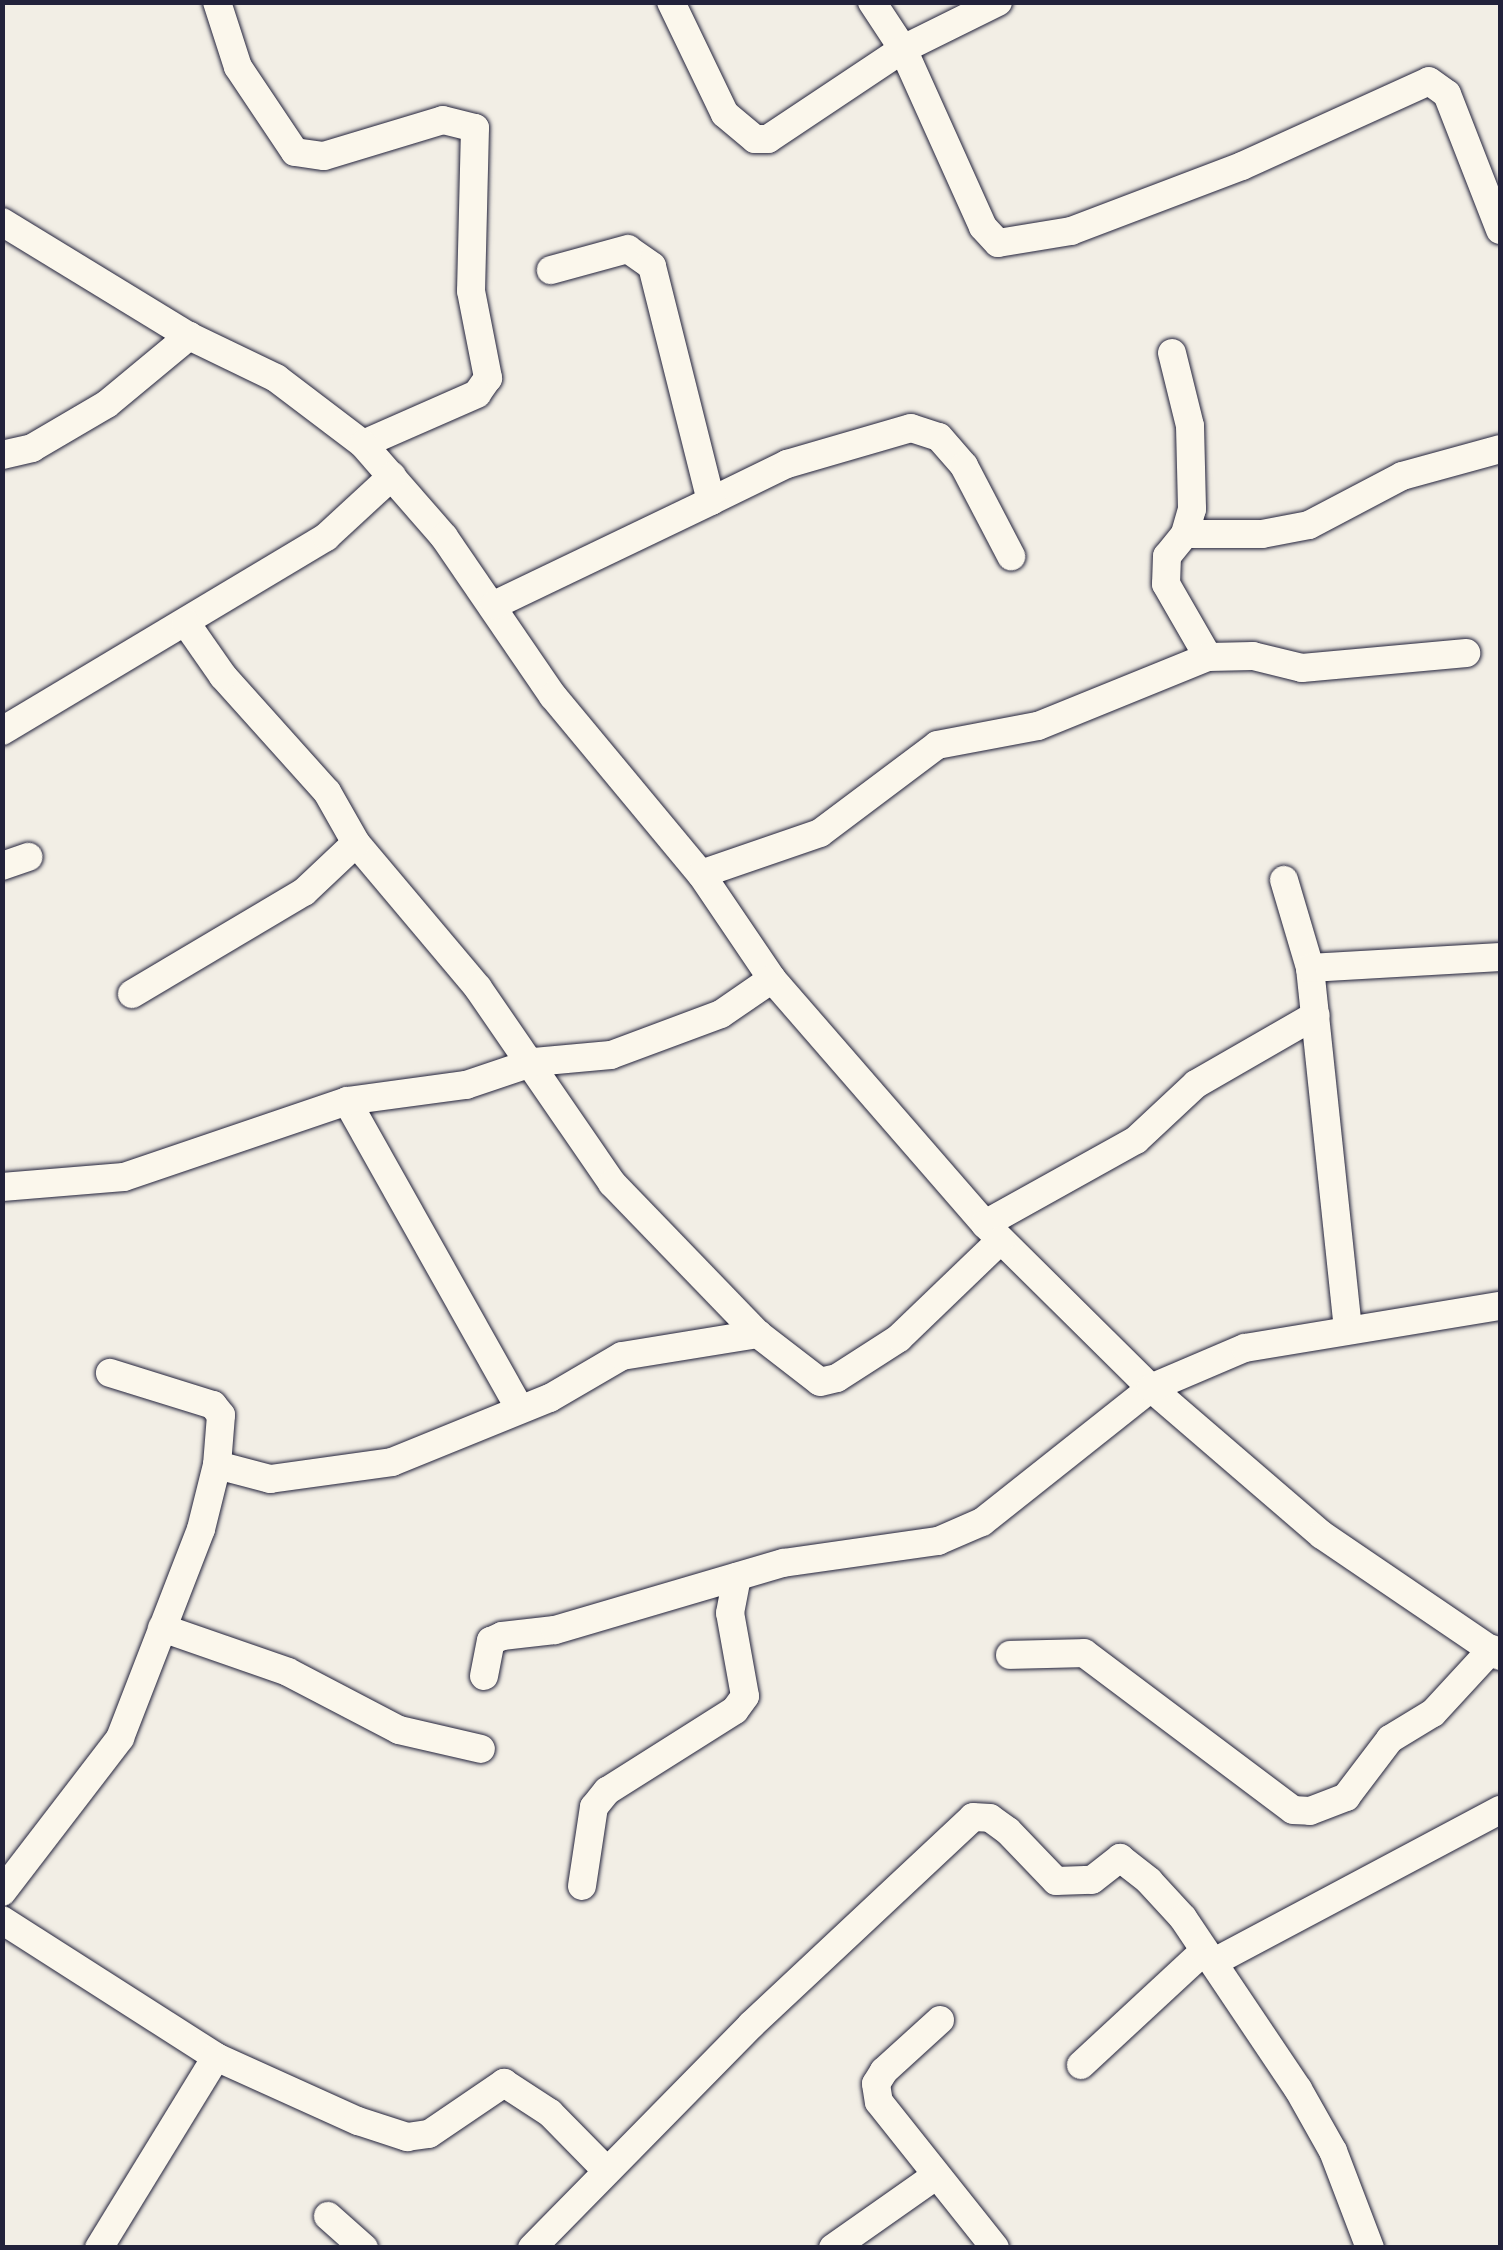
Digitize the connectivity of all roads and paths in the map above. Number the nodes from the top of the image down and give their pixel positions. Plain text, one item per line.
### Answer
1 (216, 2) edge
2 (671, 2) edge
3 (872, 2) edge
4 (998, 2) edge
5 (902, 49) junction
6 (2, 222) edge
7 (1500, 230) edge
8 (552, 270) dead end
9 (190, 336) junction
10 (1172, 354) dead end
11 (363, 444) junction
12 (1500, 449) edge
13 (2, 455) edge
14 (392, 476) junction
15 (712, 501) junction
16 (1185, 534) junction
17 (1011, 556) dead end
18 (494, 604) junction
19 (186, 623) junction
20 (1466, 653) dead end
21 (1208, 657) junction
22 (2, 732) edge
23 (356, 843) junction
24 (700, 874) junction
25 (1284, 880) dead end
26 (1500, 957) edge
27 (1310, 968) junction
28 (772, 979) junction
29 (132, 994) dead end
30 (1316, 1015) junction
31 (534, 1062) junction
32 (347, 1101) junction
33 (2, 1187) edge
34 (993, 1232) junction
35 (1500, 1306) edge
36 (1348, 1328) junction
37 (758, 1334) junction
38 (110, 1373) dead end
39 (1150, 1388) junction
40 (518, 1406) junction
41 (217, 1465) junction
42 (737, 1577) junction
43 (162, 1628) junction
44 (1496, 1652) edge
45 (1010, 1655) dead end
46 (484, 1676) dead end
47 (481, 1749) dead end
48 (1500, 1810) edge
49 (582, 1886) dead end
50 (2, 1892) edge
51 (2, 1920) edge
52 (1209, 1956) junction
53 (940, 2020) dead end
54 (216, 2057) junction
55 (1081, 2065) dead end
56 (604, 2169) junction
57 (934, 2177) junction
58 (328, 2216) dead end
59 (1369, 2247) edge
60 (100, 2248) edge
61 (364, 2248) edge
62 (532, 2248) edge
63 (833, 2248) edge
64 (995, 2248) edge

1 - 11 street
2 - 5 street
3 - 5 street
4 - 5 street
5 - 7 street
6 - 9 street
8 - 15 street
9 - 11 street
9 - 13 street
10 - 16 street
11 - 14 street
12 - 16 street
14 - 18 street
14 - 19 street
15 - 17 street
15 - 18 street
16 - 21 street
18 - 24 street
19 - 22 street
19 - 23 street
20 - 21 street
21 - 24 street
23 - 29 street
23 - 31 street
24 - 28 street
25 - 27 street
26 - 27 street
27 - 30 street
28 - 31 street
28 - 34 street
30 - 34 street
30 - 36 street
31 - 32 street
31 - 37 street
32 - 33 street
32 - 40 street
34 - 37 street
34 - 39 street
35 - 36 street
36 - 39 street
37 - 40 street
38 - 41 street
39 - 42 street
39 - 44 street
40 - 41 street
41 - 43 street
42 - 46 street
42 - 49 street
43 - 47 street
43 - 50 street
44 - 45 street
48 - 52 street
51 - 54 street
52 - 55 street
52 - 56 street
52 - 59 street
53 - 57 street
54 - 56 street
54 - 60 street
56 - 62 street
57 - 63 street
57 - 64 street
58 - 61 street

